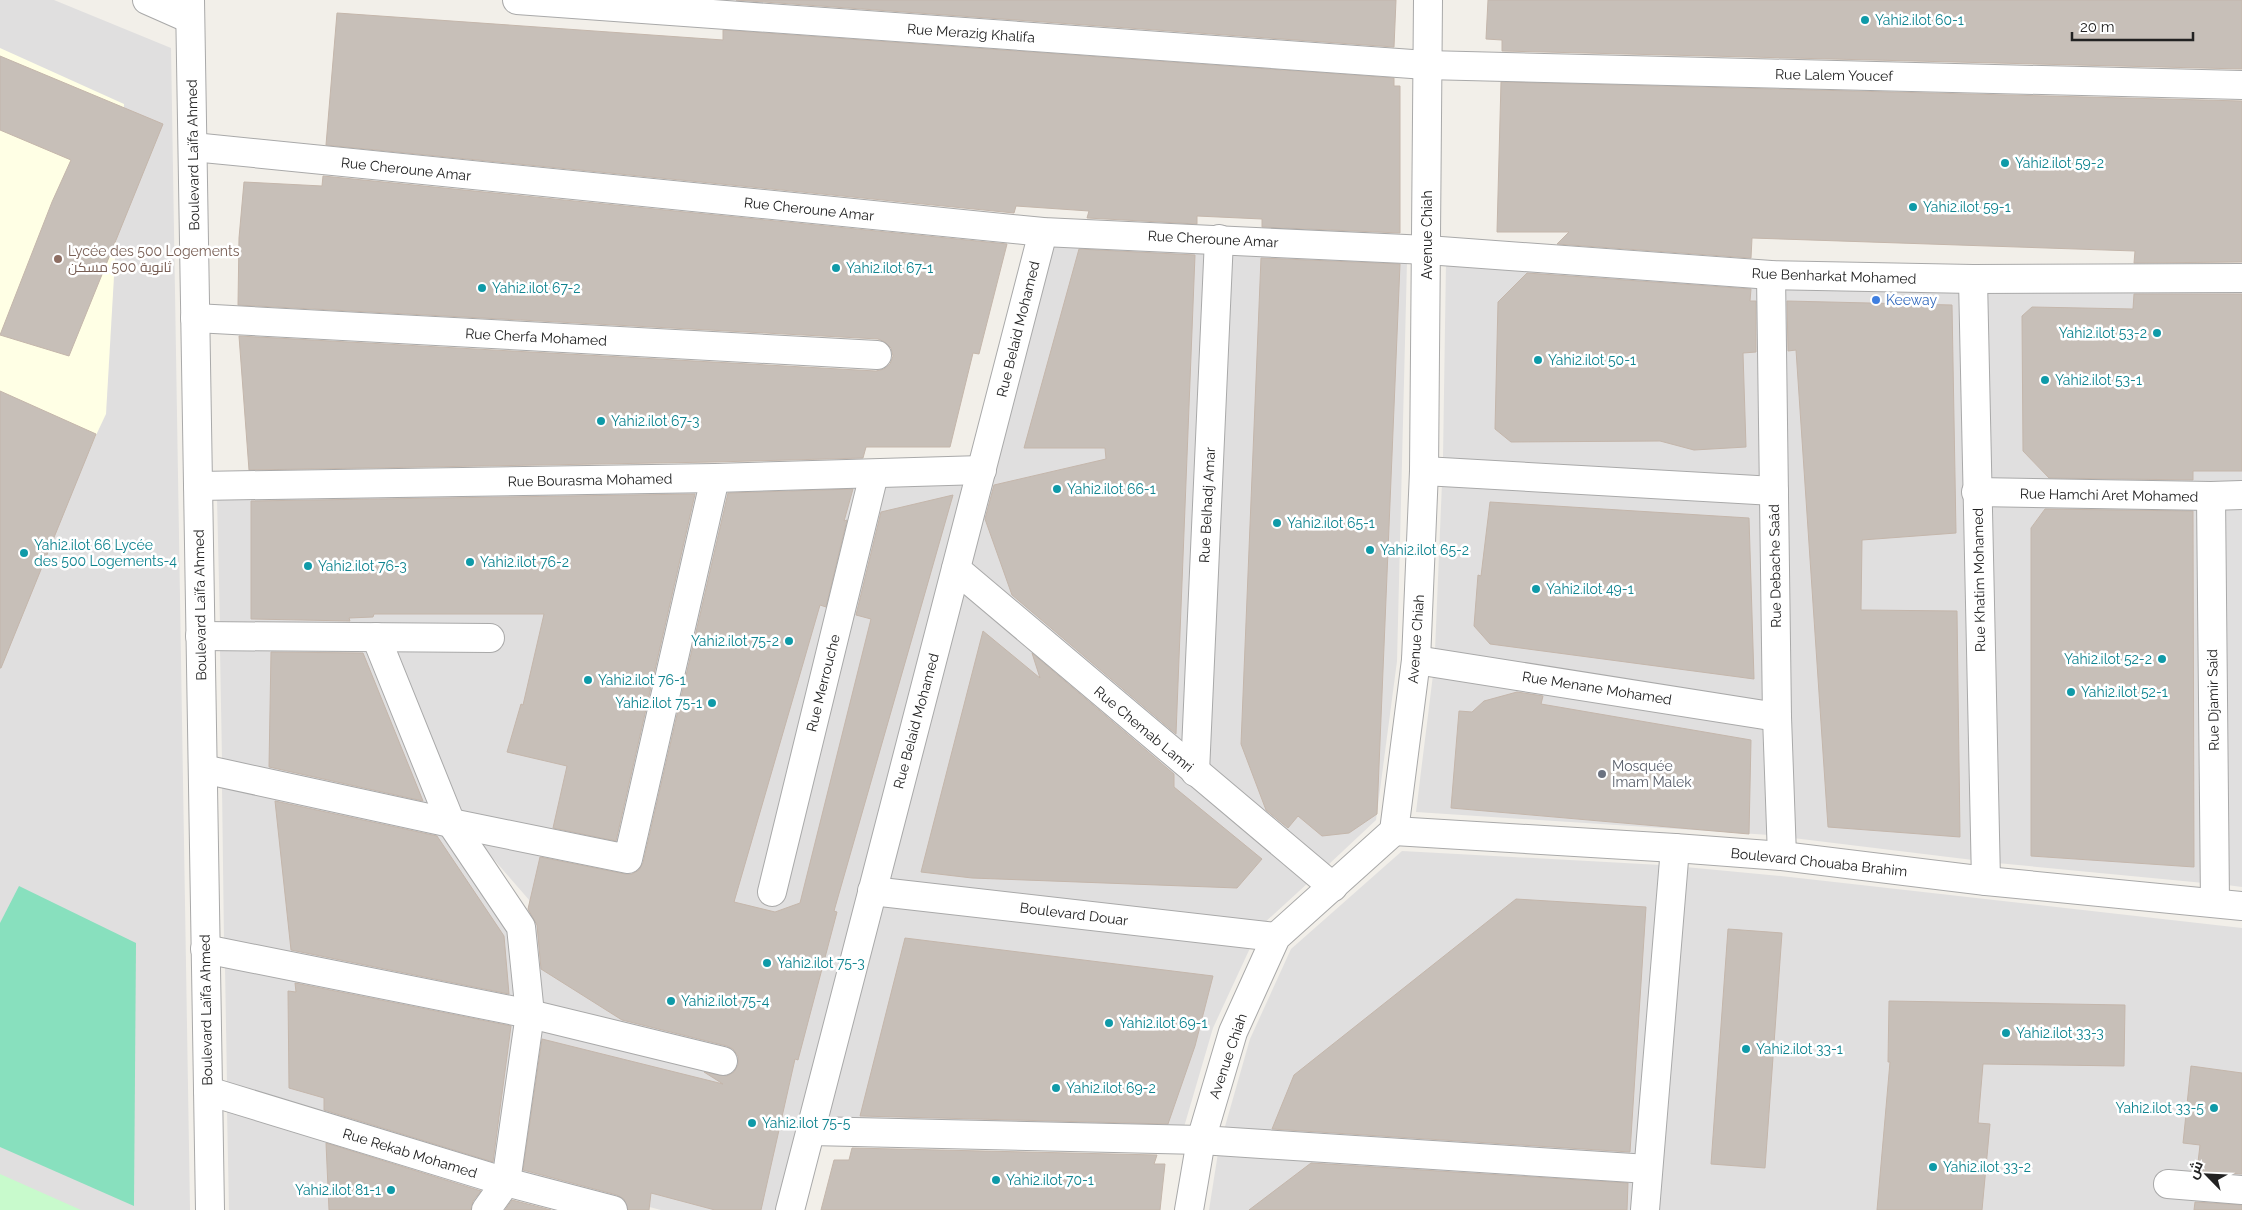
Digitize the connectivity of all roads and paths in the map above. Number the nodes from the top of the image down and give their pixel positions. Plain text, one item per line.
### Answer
1 (147, 0) edge
2 (517, 0) edge
3 (1428, 0) edge
4 (190, 10) edge
5 (1426, 65) junction
6 (2242, 84) edge
7 (193, 147) junction
8 (1043, 232) junction
9 (1219, 239) junction
10 (1427, 250) junction
11 (1771, 275) junction
12 (2242, 278) edge
13 (1973, 279) junction
14 (196, 318) junction
15 (877, 355) dead end
16 (982, 470) junction
17 (1424, 471) junction
18 (874, 474) junction
19 (716, 478) junction
20 (198, 486) junction
21 (1774, 492) junction
22 (1976, 492) junction
23 (2242, 495) edge
24 (2211, 496) junction
25 (956, 569) junction
26 (200, 636) junction
27 (376, 638) junction
28 (490, 638) dead end
29 (1416, 660) junction
30 (1777, 716) junction
31 (203, 769) junction
32 (1195, 772) junction
33 (452, 823) junction
34 (1394, 831) junction
35 (1675, 848) junction
36 (1782, 856) junction
37 (1986, 881) junction
38 (1333, 886) junction
39 (872, 891) junction
40 (772, 892) dead end
41 (2215, 903) junction
42 (2242, 906) edge
43 (1276, 938) junction
44 (205, 950) junction
45 (530, 1014) junction
46 (723, 1061) dead end
47 (208, 1091) junction
48 (811, 1131) junction
49 (1201, 1140) junction
50 (1648, 1169) junction
51 (506, 1182) junction
52 (2168, 1184) dead end
53 (2242, 1190) edge
54 (210, 1210) edge
55 (486, 1210) edge
56 (613, 1210) edge
57 (790, 1210) edge
58 (1189, 1210) edge
59 (1645, 1210) edge

1 - 4 street
2 - 5 street, Rue Merazig Khalifa
3 - 5 street, Avenue Chiah
4 - 7 street, Boulevard Laïfa Ahmed
5 - 6 street, Rue Lalem Youcef
5 - 10 street, Avenue Chiah
7 - 8 street, Rue Cheroune Amar
7 - 14 street, Boulevard Laïfa Ahmed
8 - 9 street, Rue Cheroune Amar
8 - 16 street, Rue Belaid Mohamed
9 - 10 street, Rue Cheroune Amar
9 - 32 street, Rue Belhadj Amar
10 - 11 street, Rue Benharkat Mohamed
10 - 17 street, Avenue Chiah
11 - 13 street, Rue Benharkat Mohamed
11 - 21 street, Rue Debache Saâd
12 - 13 street, Rue Benharkat Mohamed
13 - 22 street, Rue Khatim Mohamed
14 - 15 street, Rue Cherfa Mohamed
14 - 20 street, Boulevard Laïfa Ahmed
16 - 18 street, Rue Bourasma Mohamed
16 - 25 street, Rue Belaid Mohamed
17 - 21 street
17 - 29 street, Avenue Chiah
18 - 19 street, Rue Bourasma Mohamed
18 - 40 street, Rue Merrouche
19 - 20 street, Rue Bourasma Mohamed
19 - 33 street
20 - 26 street, Boulevard Laïfa Ahmed
21 - 30 street, Rue Debache Saâd
22 - 24 street, Rue Hamchi Aret Mohamed
22 - 37 street, Rue Khatim Mohamed
23 - 24 street, Rue Hamchi Aret Mohamed
24 - 41 street, Rue Djamir Said
25 - 32 street, Rue Chemab Lamri
25 - 39 street, Rue Belaid Mohamed
26 - 27 street
26 - 31 street, Boulevard Laïfa Ahmed
27 - 28 street
27 - 33 street
29 - 30 street, Rue Menane Mohamed
29 - 34 street, Avenue Chiah
30 - 36 street, Rue Debache Saâd
31 - 33 street
31 - 44 street, Boulevard Laïfa Ahmed
32 - 38 street, Rue Chemab Lamri
33 - 45 street
34 - 35 street, Boulevard Chouaba Brahim
34 - 38 street, Avenue Chiah
35 - 36 street, Boulevard Chouaba Brahim
35 - 50 street
36 - 37 street, Boulevard Chouaba Brahim
37 - 41 street, Boulevard Chouaba Brahim
38 - 43 street, Avenue Chiah
39 - 43 street, Boulevard Douar
39 - 48 street, Rue Belaid Mohamed
41 - 42 street, Boulevard Chouaba Brahim
43 - 49 street, Avenue Chiah
44 - 45 street
44 - 47 street, Boulevard Laïfa Ahmed
45 - 46 street
45 - 51 street
47 - 51 street, Rue Rekab Mohamed
47 - 54 street, Boulevard Laïfa Ahmed
48 - 49 street
48 - 57 street, Rue Belaid Mohamed
49 - 50 street
49 - 58 street, Avenue Chiah
50 - 59 street
51 - 55 street
51 - 56 street, Rue Rekab Mohamed
52 - 53 street

